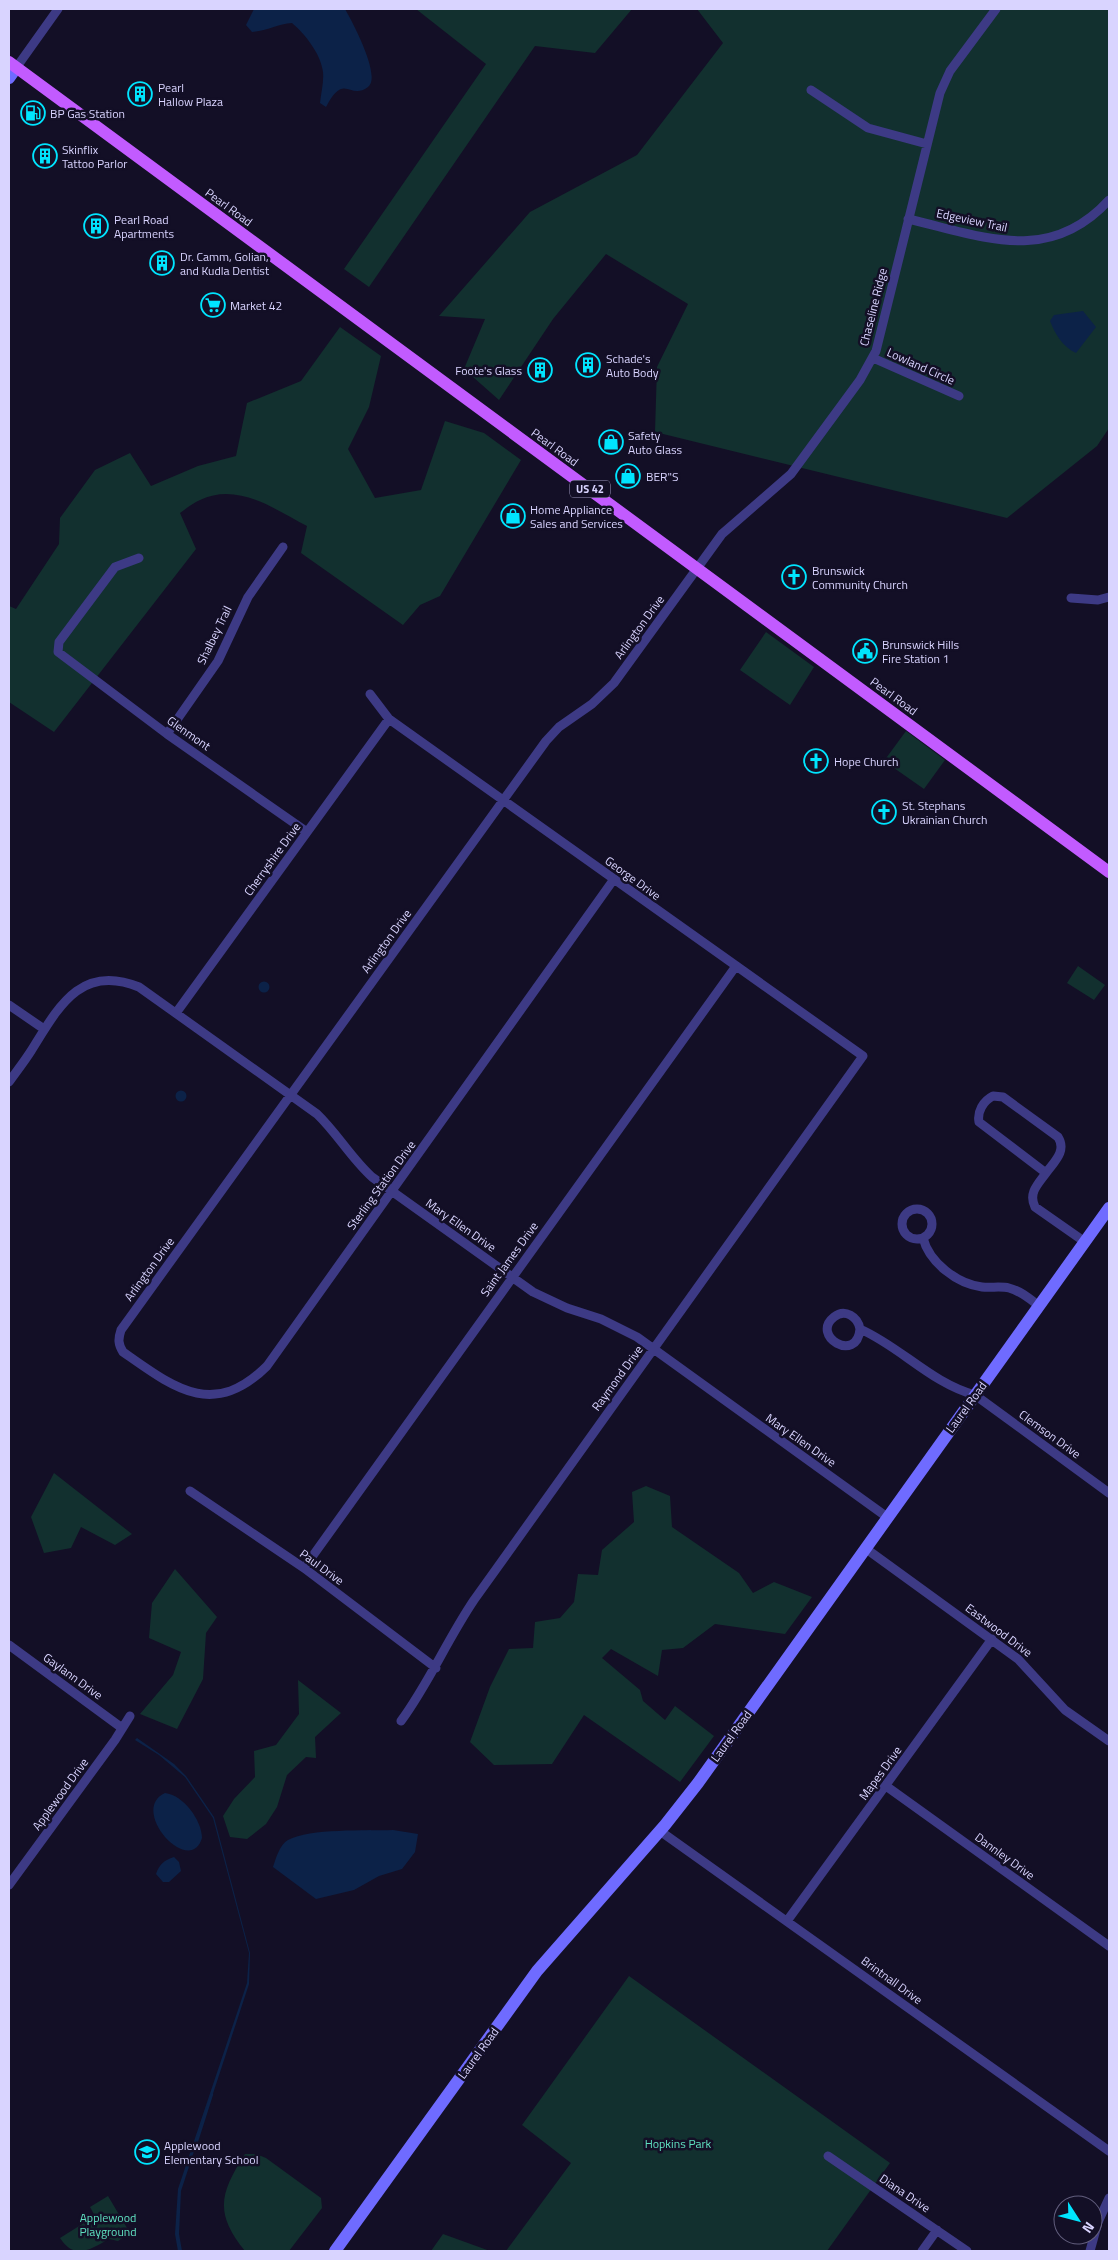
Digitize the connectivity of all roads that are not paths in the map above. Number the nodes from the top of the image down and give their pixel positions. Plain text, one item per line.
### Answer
1 (58, 9) edge
2 (996, 9) edge
3 (11, 69) edge
4 (810, 90) dead end
5 (927, 144) junction
6 (1109, 200) edge
7 (908, 219) junction
8 (873, 358) junction
9 (959, 396) dead end
10 (283, 546) dead end
11 (139, 558) dead end
12 (697, 568) junction
13 (1109, 597) edge
14 (1071, 598) dead end
15 (370, 694) dead end
16 (389, 719) junction
17 (167, 734) junction
18 (503, 800) junction
19 (307, 832) junction
20 (1109, 872) edge
21 (614, 879) junction
22 (736, 966) junction
23 (9, 1005) edge
24 (176, 1013) junction
25 (44, 1029) junction
26 (863, 1056) joint
27 (11, 1080) edge
28 (291, 1095) junction
29 (1046, 1173) junction
30 (392, 1191) junction
31 (1109, 1208) edge
32 (924, 1238) dead end
33 (1084, 1242) junction
34 (512, 1276) junction
35 (1039, 1306) junction
36 (860, 1329) dead end
37 (119, 1345) joint
38 (653, 1350) junction
39 (975, 1395) junction
40 (190, 1491) dead end
41 (1109, 1493) edge
42 (888, 1517) junction
43 (865, 1548) junction
44 (304, 1568) junction
45 (992, 1639) junction
46 (9, 1645) edge
47 (436, 1668) junction
48 (130, 1716) dead end
49 (401, 1722) dead end
50 (122, 1728) junction
51 (1109, 1742) edge
52 (886, 1786) junction
53 (660, 1830) junction
54 (9, 1885) edge
55 (787, 1921) junction
56 (1109, 1946) edge
57 (1109, 2151) edge
58 (828, 2156) dead end
59 (1109, 2198) edge
60 (937, 2230) junction
61 (335, 2251) edge
62 (922, 2251) edge
63 (967, 2251) edge
64 (1090, 2251) edge

1 - 3 street
2 - 5 street, Chaseline Ridge
3 - 12 main road, Pearl Road / US 42
4 - 5 street
5 - 7 street, Chaseline Ridge
6 - 7 street, Edgeview Trail
7 - 8 street, Chaseline Ridge
8 - 9 street, Lowland Circle
8 - 12 street, Chaseline Ridge
10 - 17 street, Shalbey Trail
11 - 17 street, Glenmont
12 - 18 street, Arlington Drive
12 - 20 main road, Pearl Road / US 42
13 - 14 street
15 - 16 street, George Drive
16 - 18 street, George Drive
16 - 19 street, Cherryshire Drive
17 - 19 street, Glenmont
18 - 21 street, George Drive
18 - 28 street, Arlington Drive
19 - 24 street, Cherryshire Drive
21 - 22 street, George Drive
21 - 30 street, Sterling Station Drive
22 - 26 street, George Drive
22 - 34 street, Saint James Drive
23 - 25 street
24 - 25 street, Mary Ellen Drive
24 - 28 street, Mary Ellen Drive
25 - 27 street, Mary Ellen Drive
26 - 38 street, Raymond Drive
28 - 30 street, Mary Ellen Drive
28 - 37 street, Arlington Drive
29 - 29 street
29 - 33 street
30 - 34 street, Mary Ellen Drive
30 - 37 street, Sterling Station Drive
31 - 33 street, Laurel Road
32 - 35 street
33 - 35 street, Laurel Road
34 - 38 street, Mary Ellen Drive
34 - 44 street, Saint James Drive
35 - 39 street, Laurel Road
36 - 39 street, Clemson Drive
38 - 42 street, Mary Ellen Drive
38 - 47 street, Raymond Drive
39 - 41 street, Clemson Drive
39 - 42 street, Laurel Road
40 - 44 street, Paul Drive
42 - 43 street, Laurel Road
43 - 45 street, Eastwood Drive
43 - 53 street, Laurel Road
44 - 47 street, Paul Drive
45 - 51 street, Eastwood Drive
45 - 52 street, Mapes Drive
46 - 50 street, Gaylann Drive
47 - 49 street, Raymond Drive
48 - 50 street, Applewood Drive
50 - 54 street, Applewood Drive
52 - 55 street, Mapes Drive
52 - 56 street, Dannley Drive
53 - 55 street, Brintnall Drive
53 - 61 street, Laurel Road
55 - 57 street, Brintnall Drive
58 - 60 street, Diana Drive
59 - 64 street
60 - 62 street
60 - 63 street, Diana Drive

